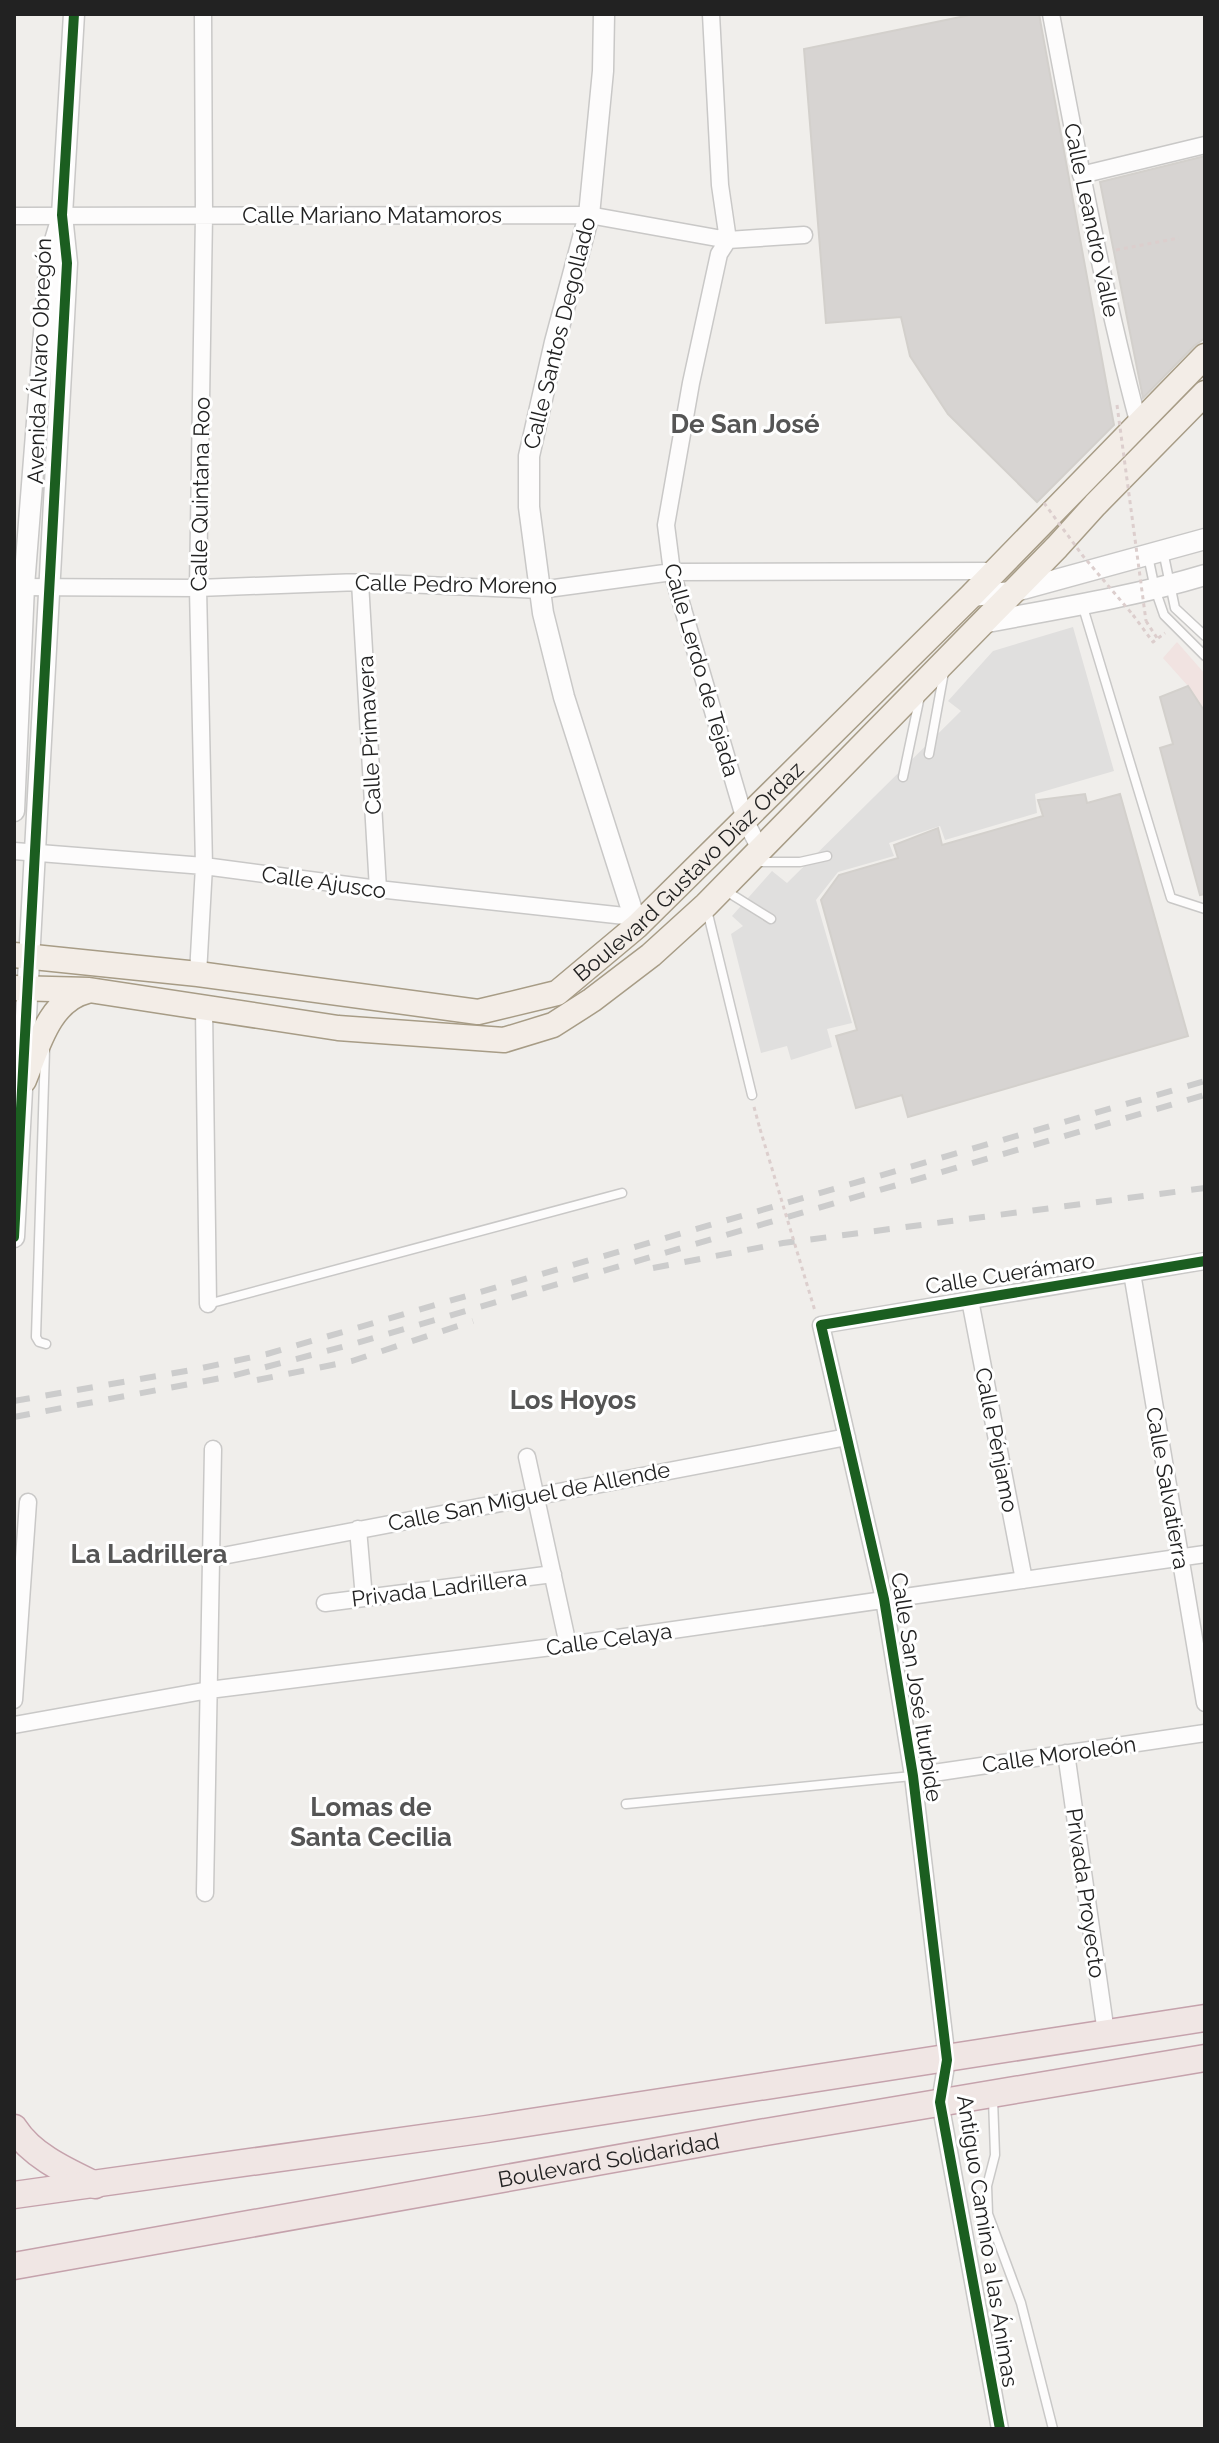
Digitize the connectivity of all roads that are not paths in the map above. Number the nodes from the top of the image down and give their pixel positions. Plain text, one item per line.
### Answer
1 (74, 14) edge
2 (203, 14) edge
3 (604, 14) edge
4 (711, 14) edge
5 (1051, 14) edge
6 (1205, 145) edge
7 (1081, 175) junction
8 (62, 215) junction
9 (204, 215) junction
10 (589, 215) junction
11 (14, 216) edge
12 (804, 235) dead end
13 (728, 240) junction
14 (1205, 356) edge
15 (1205, 393) edge
16 (1139, 425) junction
17 (28, 538) junction
18 (1205, 539) edge
19 (1155, 553) junction
20 (14, 564) edge
21 (993, 571) junction
22 (672, 572) junction
23 (1202, 580) edge
24 (360, 582) junction
25 (19, 586) edge
26 (50, 586) junction
27 (1163, 587) junction
28 (198, 588) junction
29 (540, 590) junction
30 (1012, 592) junction
31 (971, 596) junction
32 (1082, 604) junction
33 (981, 623) junction
34 (1205, 636) edge
35 (1205, 656) edge
36 (947, 658) junction
37 (923, 682) junction
38 (929, 754) dead end
39 (903, 777) dead end
40 (14, 811) edge
41 (745, 820) junction
42 (24, 852) edge
43 (754, 855) junction
44 (827, 856) dead end
45 (204, 866) junction
46 (378, 889) junction
47 (714, 896) junction
48 (1205, 909) edge
49 (771, 919) dead end
50 (636, 922) junction
51 (22, 956) edge
52 (198, 974) junction
53 (20, 988) edge
54 (89, 990) junction
55 (204, 1009) junction
56 (46, 1029) junction
57 (24, 1080) junction
58 (752, 1095) road end
59 (622, 1193) dead end
60 (14, 1237) edge
61 (1205, 1261) edge
62 (1132, 1273) junction
63 (970, 1300) junction
64 (208, 1304) joint
65 (818, 1318) joint
66 (46, 1344) dead end
67 (847, 1437) junction
68 (213, 1449) dead end
69 (527, 1457) dead end
70 (536, 1495) junction
71 (28, 1502) dead end
72 (358, 1529) junction
73 (1205, 1554) edge
74 (212, 1558) junction
75 (1179, 1558) junction
76 (553, 1574) junction
77 (1024, 1580) junction
78 (364, 1598) junction
79 (884, 1599) junction
80 (325, 1603) dead end
81 (568, 1645) junction
82 (209, 1690) junction
83 (14, 1700) edge
84 (1205, 1703) edge
85 (14, 1725) edge
86 (1205, 1733) edge
87 (1066, 1753) junction
88 (913, 1776) junction
89 (626, 1804) dead end
90 (205, 1893) dead end
91 (1205, 2018) edge
92 (1106, 2033) junction
93 (1205, 2058) edge
94 (947, 2060) junction
95 (993, 2094) junction
96 (940, 2102) junction
97 (14, 2128) edge
98 (95, 2185) junction
99 (14, 2195) edge
100 (14, 2266) edge
101 (1000, 2429) edge
102 (1053, 2429) edge

1 - 8 street, Avenida Álvaro Obregón
2 - 9 street, Calle Quintana Roo
3 - 10 street, Calle Santos Degollado
4 - 13 street, Calle Lerdo de Tejada
5 - 7 street, Calle Leandro Valle
6 - 7 street
7 - 16 street, Calle Leandro Valle
8 - 9 street, Calle Mariano Matamoros
8 - 11 street, Calle Mariano Matamoros
8 - 17 street, Avenida Álvaro Obregón
8 - 26 street, Avenida Álvaro Obregón
9 - 10 street, Calle Mariano Matamoros
9 - 28 street, Calle Quintana Roo
10 - 13 street, Calle Mariano Matamoros
10 - 29 street, Calle Santos Degollado
12 - 13 street, Calle Mariano Matamoros
13 - 22 street, Calle Lerdo de Tejada
14 - 16 main road, Boulevard Gustavo Díaz Ordaz
15 - 30 main road, Boulevard Gustavo Díaz Ordaz
16 - 21 main road, Boulevard Gustavo Díaz Ordaz
17 - 20 street
17 - 25 street, Avenida Álvaro Obregón
18 - 19 street
19 - 27 lane
19 - 27 lane
19 - 30 street
21 - 22 street, Calle Pedro Moreno
21 - 31 main road, Boulevard Gustavo Díaz Ordaz
22 - 29 street, Calle Pedro Moreno
22 - 41 street, Calle Lerdo de Tejada
23 - 27 street
24 - 28 street, Calle Pedro Moreno
24 - 29 street, Calle Pedro Moreno
24 - 46 street, Calle Primavera
25 - 26 street, Calle Pedro Moreno
25 - 40 street, Avenida Álvaro Obregón
26 - 28 street, Calle Pedro Moreno
26 - 42 street, Avenida Álvaro Obregón
27 - 32 street
27 - 34 lane
27 - 35 lane
28 - 45 street, Calle Quintana Roo
29 - 50 street, Calle Santos Degollado
30 - 31 street
30 - 33 main road, Boulevard Gustavo Díaz Ordaz
31 - 41 main road, Boulevard Gustavo Díaz Ordaz
32 - 33 street
32 - 48 lane
33 - 36 main road, Boulevard Gustavo Díaz Ordaz
36 - 37 main road, Boulevard Gustavo Díaz Ordaz
36 - 38 lane
37 - 39 lane
37 - 43 main road, Boulevard Gustavo Díaz Ordaz
41 - 43 street, Calle Lerdo de Tejada
41 - 50 main road, Boulevard Gustavo Díaz Ordaz
42 - 45 street, Calle Ajusco
42 - 51 street, Avenida Álvaro Obregón
43 - 44 lane
43 - 47 main road, Boulevard Gustavo Díaz Ordaz
45 - 46 street, Calle Ajusco
45 - 52 street, Calle Quintana Roo
46 - 50 street, Calle Ajusco
47 - 49 lane
47 - 55 main road, Boulevard Gustavo Díaz Ordaz
47 - 58 lane
50 - 52 main road, Boulevard Gustavo Díaz Ordaz
51 - 52 main road, Boulevard Gustavo Díaz Ordaz
51 - 53 street, Avenida Álvaro Obregón
53 - 54 main road, Boulevard Gustavo Díaz Ordaz
53 - 57 street, Avenida Álvaro Obregón
54 - 55 main road, Boulevard Gustavo Díaz Ordaz
54 - 56 main road
55 - 64 street
56 - 57 main road
56 - 66 lane
57 - 60 street, Avenida Álvaro Obregón
59 - 64 lane
61 - 62 street, Calle Cuerámaro
62 - 63 street, Calle Cuerámaro
62 - 75 street, Calle Salvatierra
63 - 65 street, Calle Cuerámaro
63 - 77 street, Calle Pénjamo
65 - 67 street, Calle San José Iturbide
67 - 70 street, Calle San Miguel de Allende
67 - 79 street, Calle San José Iturbide
68 - 74 street
69 - 70 street
70 - 72 street, Calle San Miguel de Allende
70 - 76 street
71 - 83 street
72 - 74 street, Calle San Miguel de Allende
72 - 78 street
73 - 75 street, Calle Celaya
74 - 82 street
75 - 77 street, Calle Celaya
75 - 84 street, Calle Salvatierra
76 - 78 street, Privada Ladrillera
76 - 81 street
77 - 79 street, Calle Celaya
78 - 80 street, Privada Ladrillera
79 - 81 street, Calle Celaya
79 - 88 street, Calle San José Iturbide
81 - 82 street, Calle Celaya
82 - 85 street, Calle Celaya
82 - 90 street
86 - 87 street, Calle Moroleón
87 - 88 street, Calle Moroleón
87 - 92 street, Privada Proyecto
88 - 89 lane
88 - 94 street, Calle San José Iturbide
91 - 92 highway, Boulevard Solidaridad
92 - 94 highway, Boulevard Solidaridad
93 - 95 highway, Boulevard Solidaridad
94 - 96 street, Antiguo Camino a las Ánimas
94 - 98 highway, Boulevard Solidaridad
95 - 96 highway, Boulevard Solidaridad
95 - 102 lane
96 - 100 highway, Boulevard Solidaridad
96 - 101 street, Antiguo Camino a las Ánimas
97 - 98 highway
98 - 99 highway, Boulevard Solidaridad

